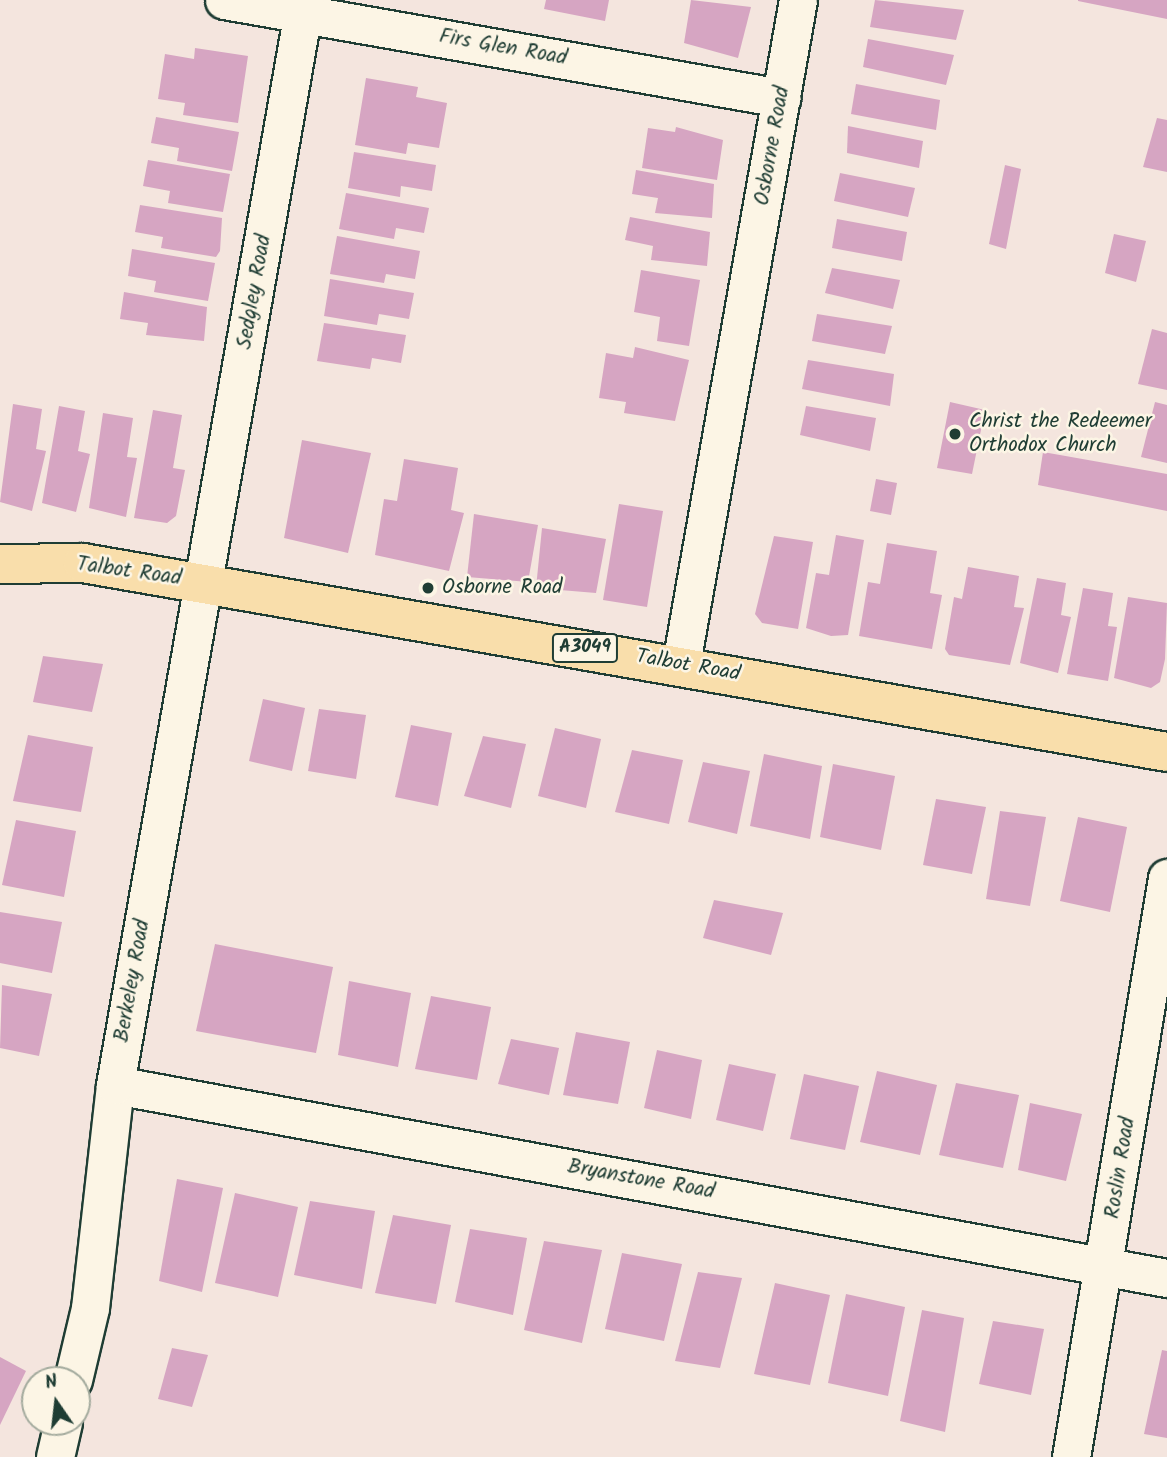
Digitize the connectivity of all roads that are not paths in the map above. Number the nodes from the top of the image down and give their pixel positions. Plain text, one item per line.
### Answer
1 (224, 0) edge
2 (798, 0) edge
3 (304, 6) edge
4 (781, 98) junction
5 (0, 564) edge
6 (206, 584) junction
7 (681, 664) junction
8 (1167, 752) edge
9 (1167, 878) edge
10 (115, 1085) junction
11 (1105, 1268) junction
12 (1167, 1278) edge
13 (76, 1366) edge
14 (60, 1436) edge
15 (55, 1457) edge
16 (1071, 1457) edge

1 - 3 street, Firs Glen Road
2 - 4 street, Osborne Road
3 - 4 street, Firs Glen Road
3 - 6 street, Sedgley Road
4 - 7 street, Osborne Road
5 - 6 main road, Talbot Road / A3049
6 - 7 main road, Talbot Road / A3049
6 - 10 street, Berkeley Road
7 - 8 main road, Talbot Road / A3049
9 - 11 street, Roslin Road
10 - 11 street, Bryanstone Road
10 - 13 street, Berkeley Road
11 - 12 street, Bryanstone Road
11 - 16 street, Roslin Road
14 - 15 street

